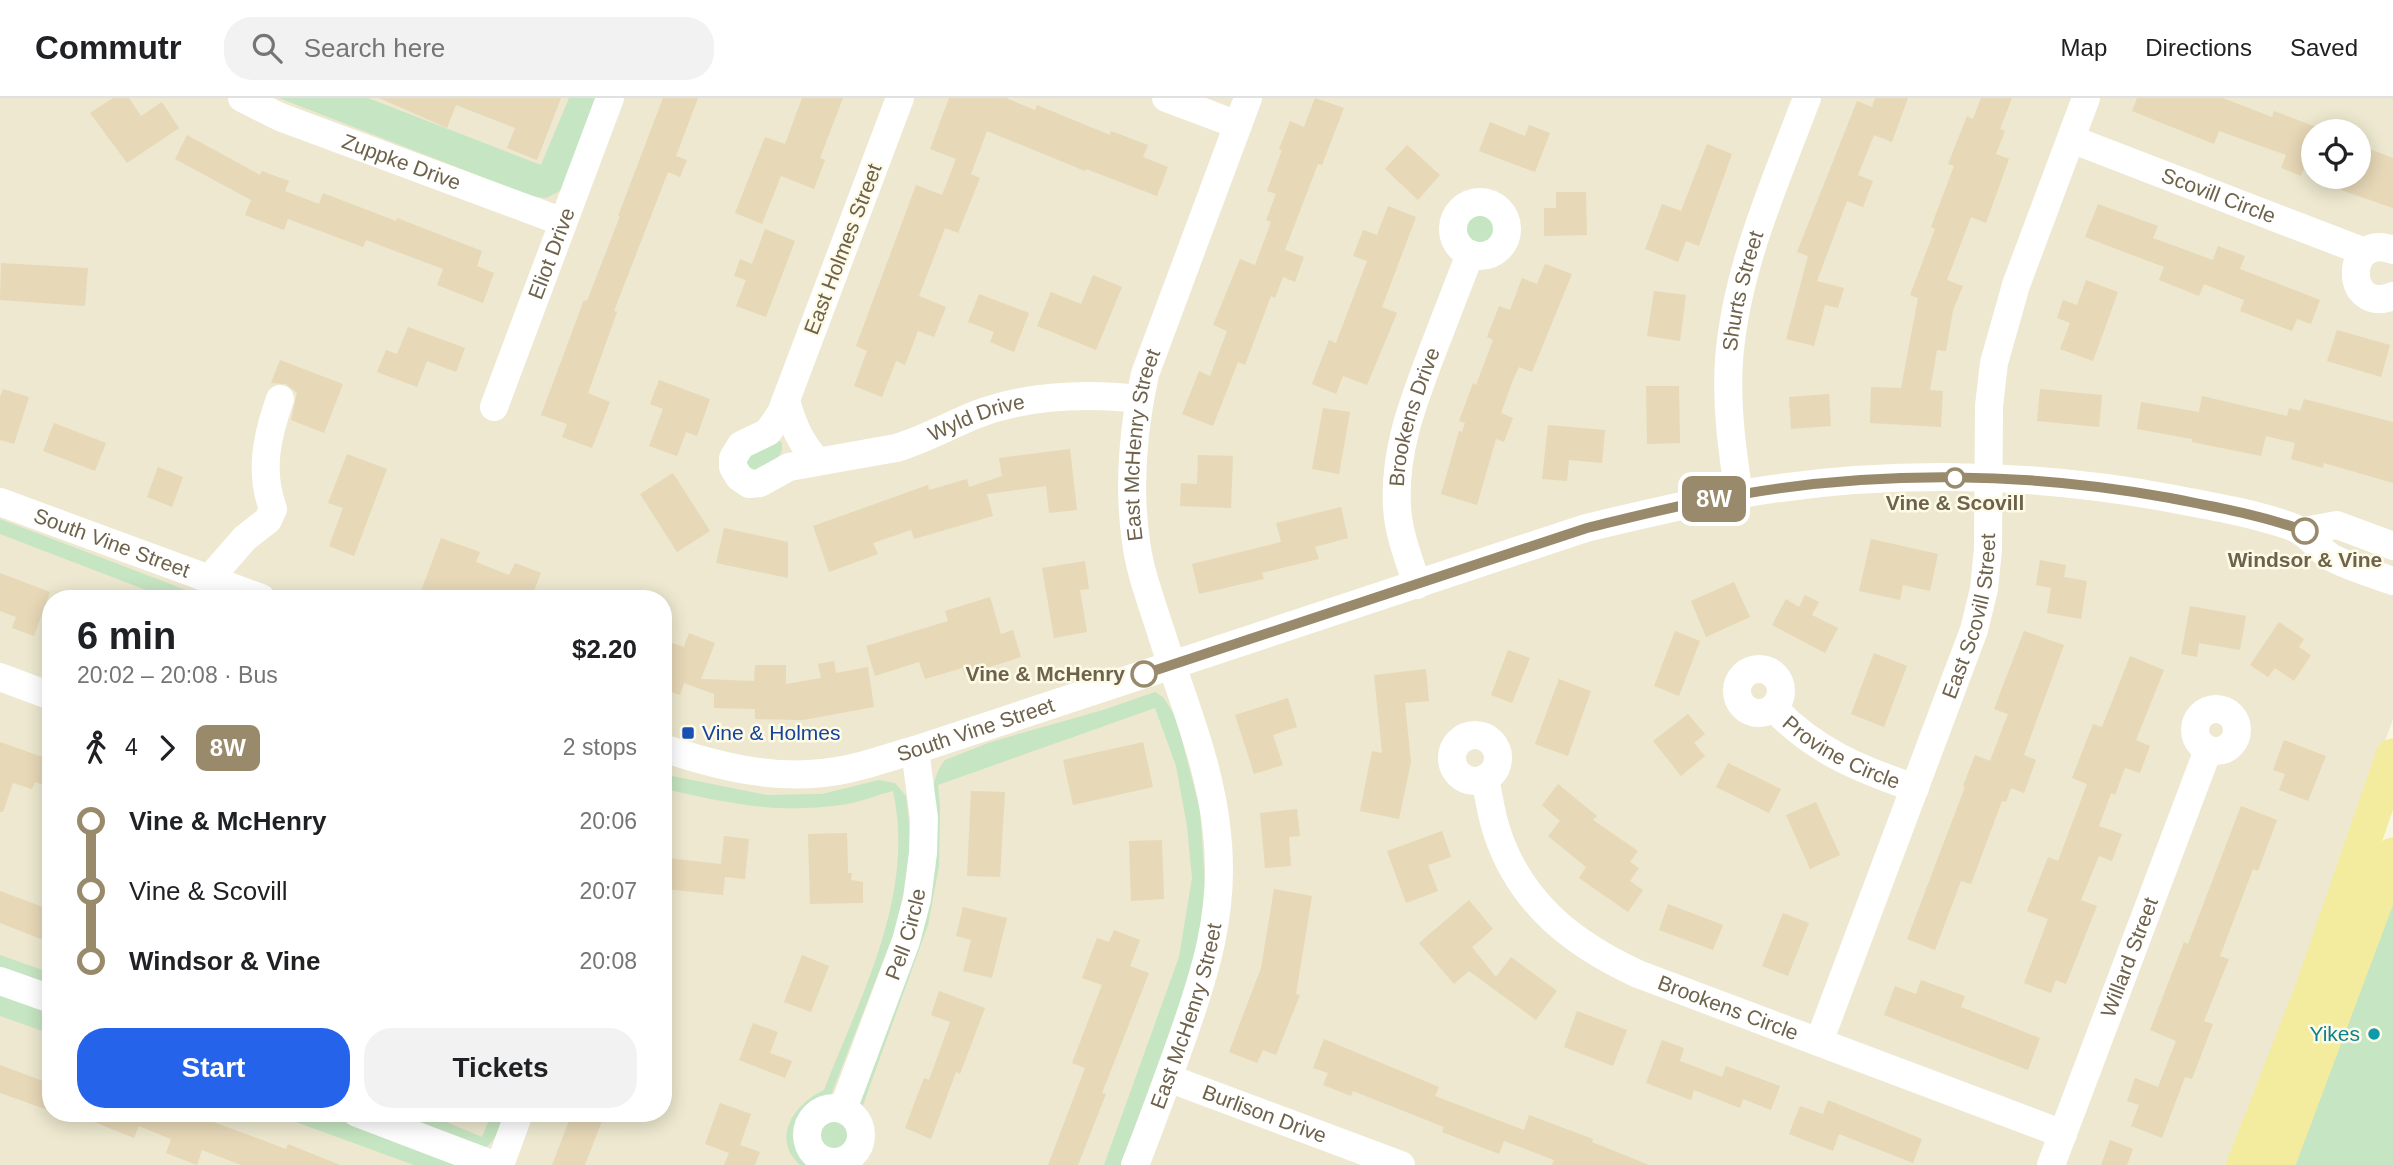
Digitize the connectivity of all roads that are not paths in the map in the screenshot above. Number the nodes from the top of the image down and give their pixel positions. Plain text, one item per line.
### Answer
1 (242, 98) edge
2 (610, 98) edge
3 (900, 98) edge
4 (1166, 98) edge
5 (1248, 98) edge
6 (1807, 98) edge
7 (2086, 98) edge
8 (1238, 125) junction
9 (2070, 139) junction
10 (563, 222) junction
11 (2379, 251) edge
12 (1470, 254) dead end
13 (2393, 296) edge
14 (280, 399) dead end
15 (1140, 399) junction
16 (786, 401) junction
17 (494, 407) dead end
18 (817, 461) junction
19 (1989, 478) junction
20 (1739, 494) junction
21 (0, 502) edge
22 (2305, 531) junction
23 (2393, 546) edge
24 (209, 579) junction
25 (2393, 581) edge
26 (1417, 585) junction
27 (239, 590) edge
28 (1172, 665) junction
29 (0, 677) edge
30 (42, 693) edge
31 (1774, 708) dead end
32 (915, 750) junction
33 (2208, 750) dead end
34 (672, 751) edge
35 (2393, 757) edge
36 (1485, 779) dead end
37 (1915, 788) junction
38 (2393, 855) edge
39 (0, 981) edge
40 (42, 996) edge
41 (1819, 1042) junction
42 (1168, 1078) junction
43 (843, 1109) dead end
44 (381, 1122) edge
45 (516, 1122) edge
46 (2063, 1134) junction
47 (494, 1165) edge
48 (500, 1165) edge
49 (1135, 1165) edge
50 (1401, 1165) edge
51 (2051, 1165) edge
52 (2244, 1165) edge
53 (2277, 1165) edge

1 - 10 street, Zuppke Drive
2 - 10 street, Eliot Drive
3 - 16 street, East Holmes Street
4 - 8 street
5 - 8 street, East McHenry Street
6 - 20 street, Shurts Street
7 - 9 street, East Scovill Street
8 - 15 street, East McHenry Street
9 - 11 street, Scovill Circle
9 - 19 street, East Scovill Street
10 - 17 street, Eliot Drive
11 - 13 street, Scovill Circle
12 - 26 street, Brookens Drive
14 - 24 street
15 - 18 street, Wyld Drive
15 - 28 street, East McHenry Street
16 - 18 street
16 - 18 street, Wyld Drive
19 - 20 street, South Vine Street
19 - 22 street, South Vine Street
19 - 37 street, East Scovill Street
20 - 26 street, South Vine Street
21 - 24 street, South Vine Street
22 - 23 street, South Vine Street
22 - 25 street, South Vine Street
24 - 27 street, South Vine Street
26 - 28 street, South Vine Street
28 - 32 street, South Vine Street
28 - 42 street, East McHenry Street
29 - 30 street
31 - 37 street, Provine Circle
32 - 34 street, South Vine Street
32 - 43 street, Pell Circle
33 - 46 street, Willard Street
35 - 52 main road
36 - 41 street, Brookens Circle
37 - 41 street, East Scovill Street
38 - 53 main road
39 - 40 street
41 - 46 street, Brookens Circle
42 - 49 street, East McHenry Street
42 - 50 street, Burlison Drive
44 - 47 street
45 - 48 street
46 - 51 street, Willard Street

